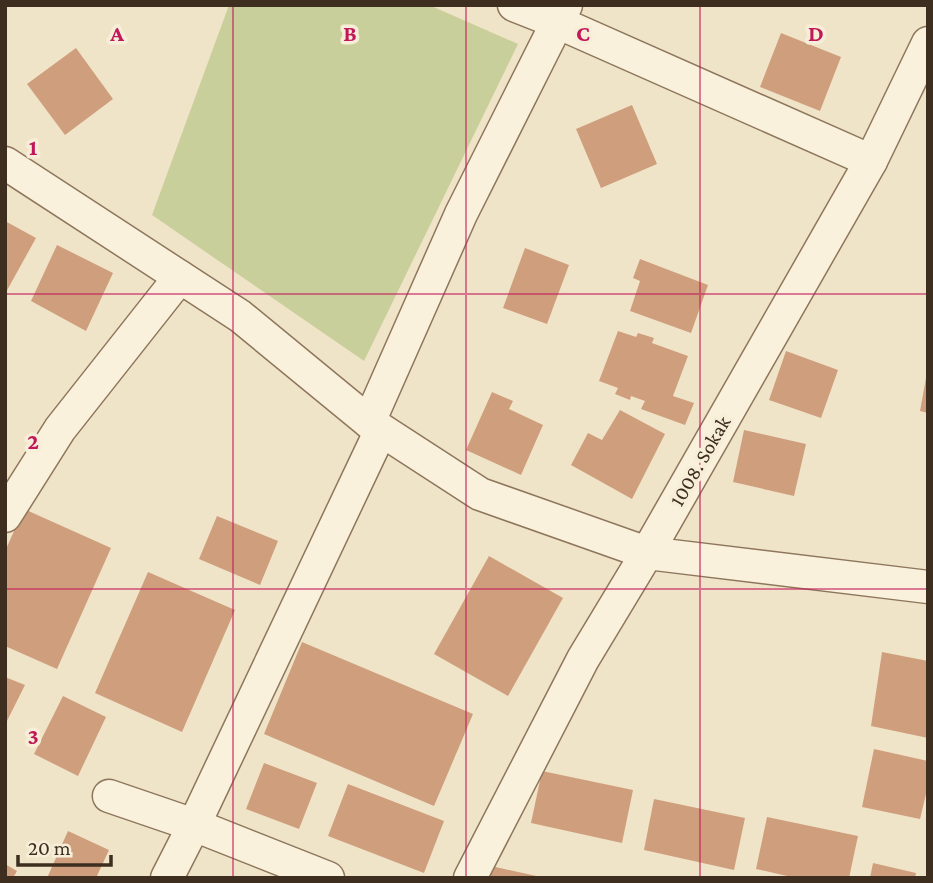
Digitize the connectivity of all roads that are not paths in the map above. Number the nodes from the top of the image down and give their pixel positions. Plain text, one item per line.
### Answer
1 (514, 5) edge
2 (561, 14) edge
3 (928, 43) edge
4 (871, 161) junction
5 (5, 163) edge
6 (180, 277) junction
7 (375, 426) junction
8 (5, 516) edge
9 (647, 553) junction
10 (928, 587) edge
11 (109, 796) dead end
12 (194, 825) junction
13 (167, 878) edge
14 (328, 878) edge
15 (470, 878) edge

1 - 2 street
2 - 4 street
2 - 7 street
3 - 4 street, 1008. Sokak
4 - 9 street, 1008. Sokak
5 - 6 street
6 - 7 street
6 - 8 street
7 - 9 street
7 - 12 street
9 - 10 street
9 - 15 street, 1008. Sokak
11 - 12 street
12 - 13 street
12 - 14 street

